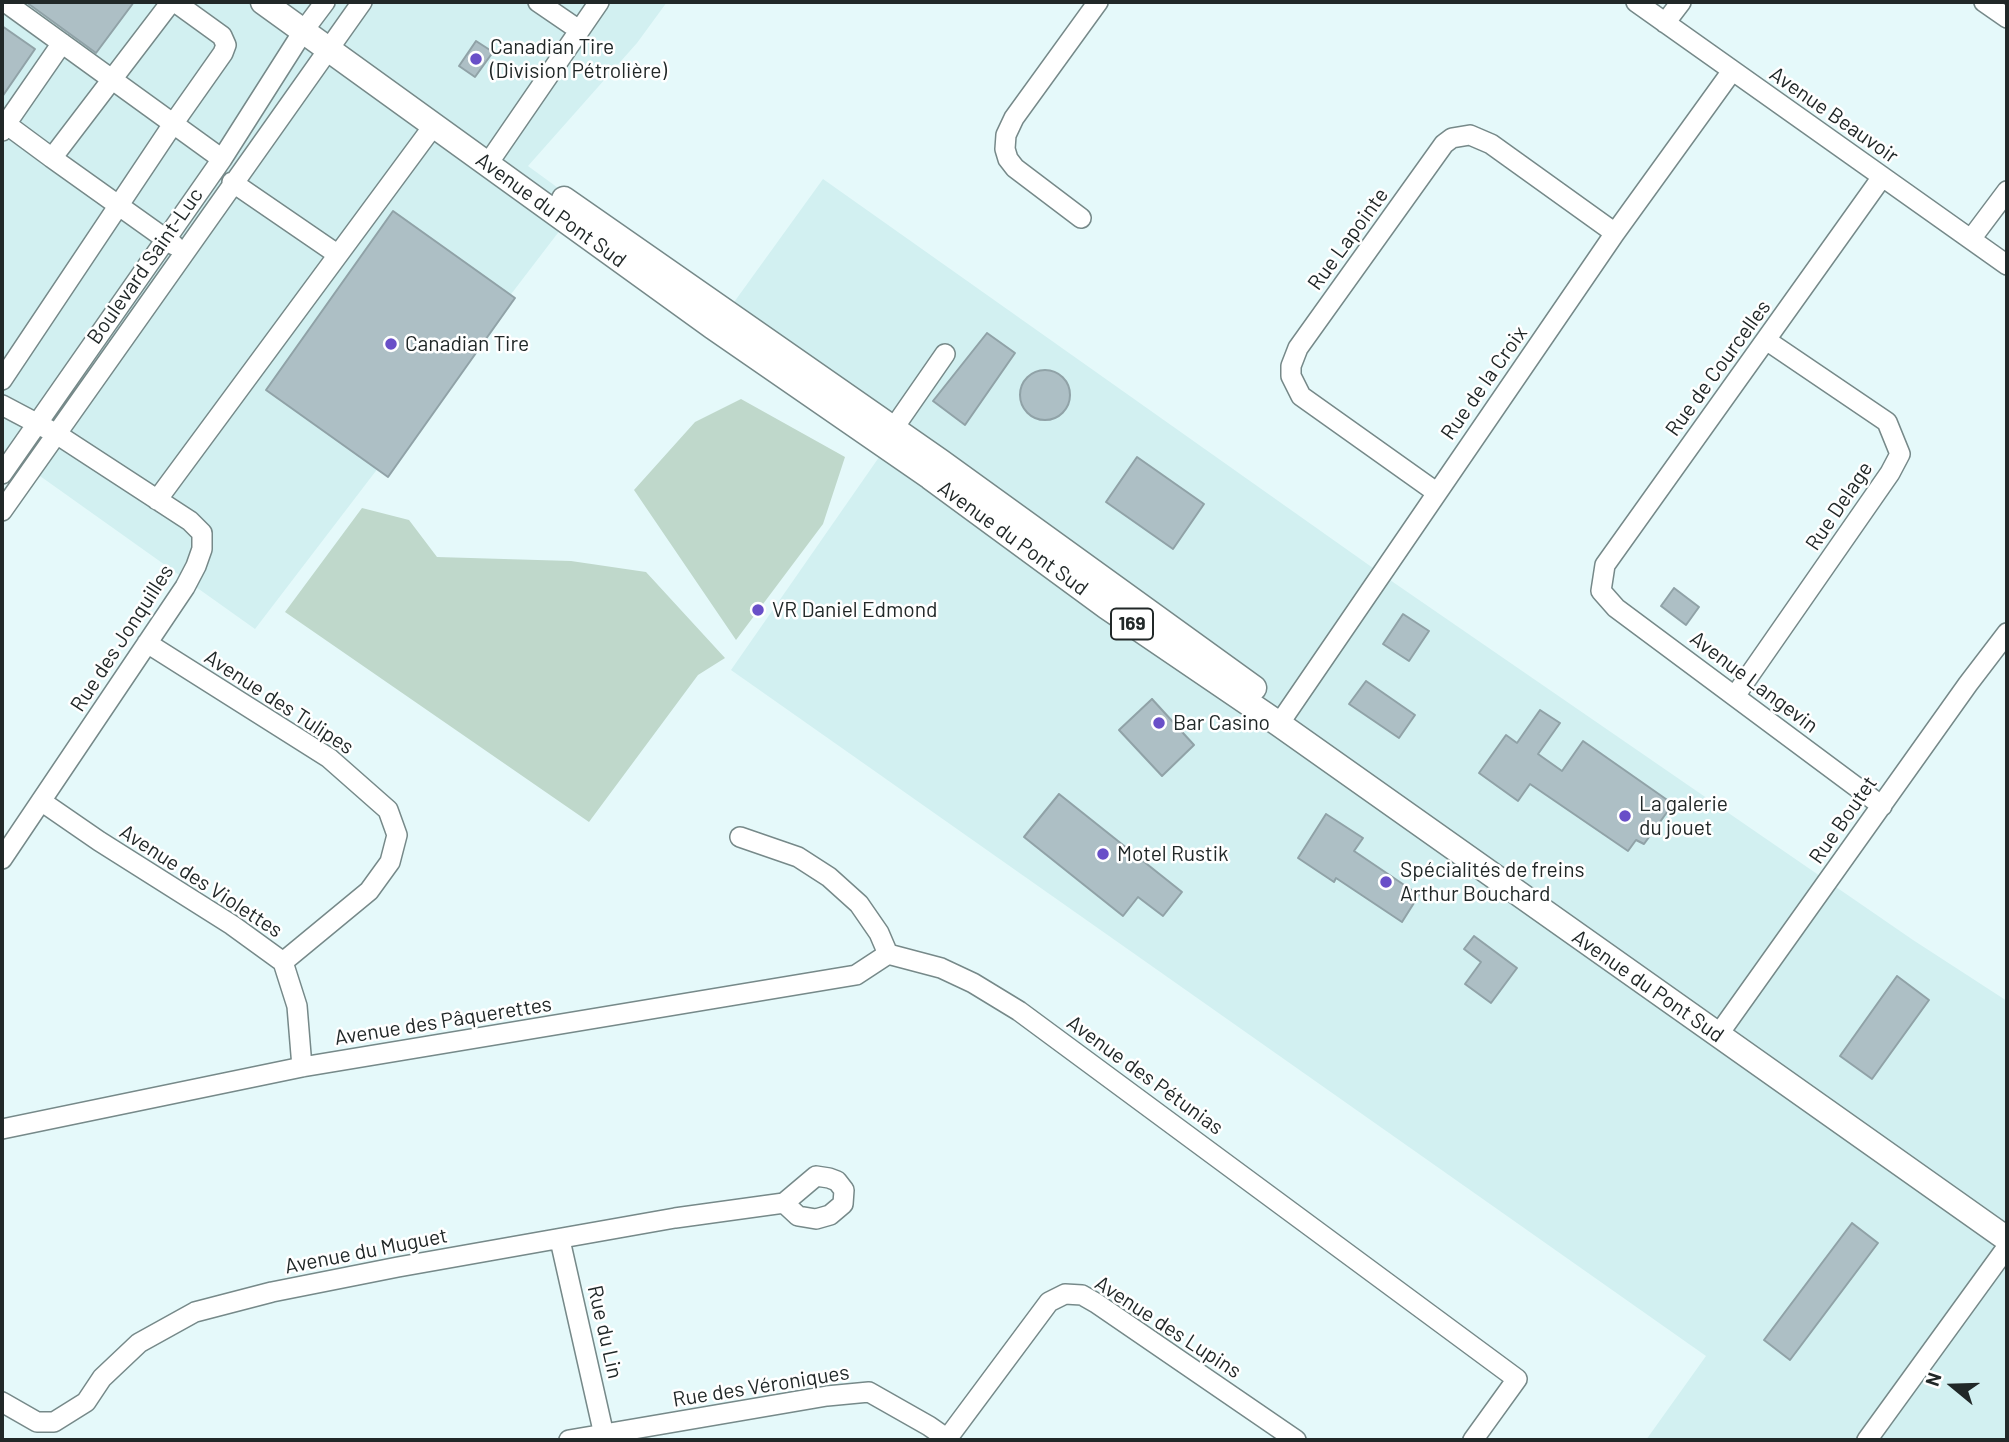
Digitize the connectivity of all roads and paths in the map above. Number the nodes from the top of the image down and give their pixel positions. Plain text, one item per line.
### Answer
1 (5, 2) edge
2 (173, 2) edge
3 (263, 2) edge
4 (291, 2) edge
5 (362, 2) edge
6 (538, 2) edge
7 (599, 2) edge
8 (1098, 2) edge
9 (1636, 2) edge
10 (1681, 2) edge
11 (1984, 2) edge
12 (314, 17) edge
13 (2007, 18) edge
14 (1665, 23) junction
15 (579, 30) junction
16 (62, 43) junction
17 (333, 43) junction
18 (1732, 71) junction
19 (112, 80) junction
20 (173, 124) junction
21 (434, 125) junction
22 (4, 128) edge
23 (52, 158) junction
24 (222, 159) junction
25 (492, 159) junction
26 (1882, 177) junction
27 (232, 182) junction
28 (2007, 191) edge
29 (119, 204) junction
30 (1081, 218) dead end
31 (1615, 233) junction
32 (166, 239) junction
33 (1971, 239) junction
34 (183, 251) junction
35 (337, 254) junction
36 (2007, 265) edge
37 (1766, 340) junction
38 (945, 354) dead end
39 (2, 380) edge
40 (2, 405) edge
41 (36, 424) junction
42 (893, 429) junction
43 (55, 433) junction
44 (2, 474) edge
45 (1436, 492) junction
46 (157, 500) junction
47 (2, 511) edge
48 (1601, 591) joint
49 (2007, 633) edge
50 (147, 643) junction
51 (1735, 696) junction
52 (1283, 718) junction
53 (41, 801) junction
54 (1882, 806) junction
55 (740, 837) dead end
56 (2, 859) edge
57 (888, 954) junction
58 (283, 962) junction
59 (1723, 1030) junction
60 (302, 1067) junction
61 (2, 1129) edge
62 (783, 1203) dead end
63 (2007, 1218) edge
64 (2007, 1239) edge
65 (560, 1240) junction
66 (2007, 1247) edge
67 (2, 1402) edge
68 (604, 1435) junction
69 (569, 1440) edge
70 (948, 1440) edge
71 (1296, 1440) edge
72 (1473, 1440) edge
73 (1867, 1440) edge

1 - 16 street
2 - 19 street
2 - 20 street
3 - 12 main road, Avenue du Pont Sud / 169
4 - 12 main road, Avenue du Pont Sud / 169
5 - 17 street, Boulevard Saint-Luc
6 - 15 street
7 - 15 street
8 - 30 street
9 - 14 street, Avenue Beauvoir
10 - 14 street
11 - 13 street
12 - 17 main road, Avenue du Pont Sud / 169
12 - 24 street, Boulevard Saint-Luc
14 - 18 street, Avenue Beauvoir
15 - 25 street
16 - 19 street
16 - 22 street
17 - 21 main road, Avenue du Pont Sud / 169
17 - 25 main road, Avenue du Pont Sud / 169
17 - 27 street, Boulevard Saint-Luc
18 - 26 street, Avenue Beauvoir
18 - 31 street, Rue de la Croix
19 - 20 street
19 - 23 street
20 - 24 street
20 - 29 street
21 - 25 main road, Avenue du Pont Sud / 169
21 - 35 street
22 - 23 street
23 - 29 street
24 - 32 street, Boulevard Saint-Luc
25 - 42 main road, Avenue du Pont Sud / 169
25 - 52 main road, Avenue du Pont Sud / 169
26 - 33 street, Avenue Beauvoir
26 - 37 street, Rue de Courcelles
27 - 34 street, Boulevard Saint-Luc
27 - 35 street
28 - 33 street
29 - 32 street
29 - 39 street
31 - 45 street, Rue de la Croix
31 - 45 street, Rue Lapointe
32 - 34 street
32 - 41 street, Boulevard Saint-Luc
33 - 36 street, Avenue Beauvoir
34 - 43 street, Boulevard Saint-Luc
35 - 46 street
37 - 48 street, Rue de Courcelles
37 - 51 street, Rue Delage
38 - 42 street
40 - 41 street, Rue des Jonquilles
41 - 43 street, Rue des Jonquilles
41 - 44 street, Boulevard Saint-Luc
42 - 52 main road, Avenue du Pont Sud / 169
43 - 46 street, Rue des Jonquilles
43 - 47 street, Boulevard Saint-Luc
45 - 52 street, Rue de la Croix
46 - 50 street, Rue des Jonquilles
48 - 51 street, Avenue Langevin
49 - 54 street, Rue Boutet
50 - 53 street, Rue des Jonquilles
50 - 58 street, Avenue des Tulipes
51 - 54 street, Avenue Langevin
52 - 59 main road, Avenue du Pont Sud / 169
53 - 56 street, Rue des Jonquilles
53 - 58 street, Avenue des Violettes
54 - 59 street, Rue Boutet
55 - 57 street
57 - 60 street, Avenue des Pâquerettes
57 - 72 street, Avenue des Pétunias
58 - 60 street, Avenue des Violettes
59 - 63 main road, Avenue du Pont Sud / 169
59 - 64 main road, Avenue du Pont Sud / 169
60 - 61 street, Avenue des Pâquerettes
62 - 65 street, Avenue du Muguet
65 - 67 street, Avenue du Muguet
65 - 68 street, Rue du Lin
66 - 73 street
68 - 69 street, Rue des Véroniques
68 - 70 street, Rue des Véroniques
70 - 71 street, Avenue des Lupins

